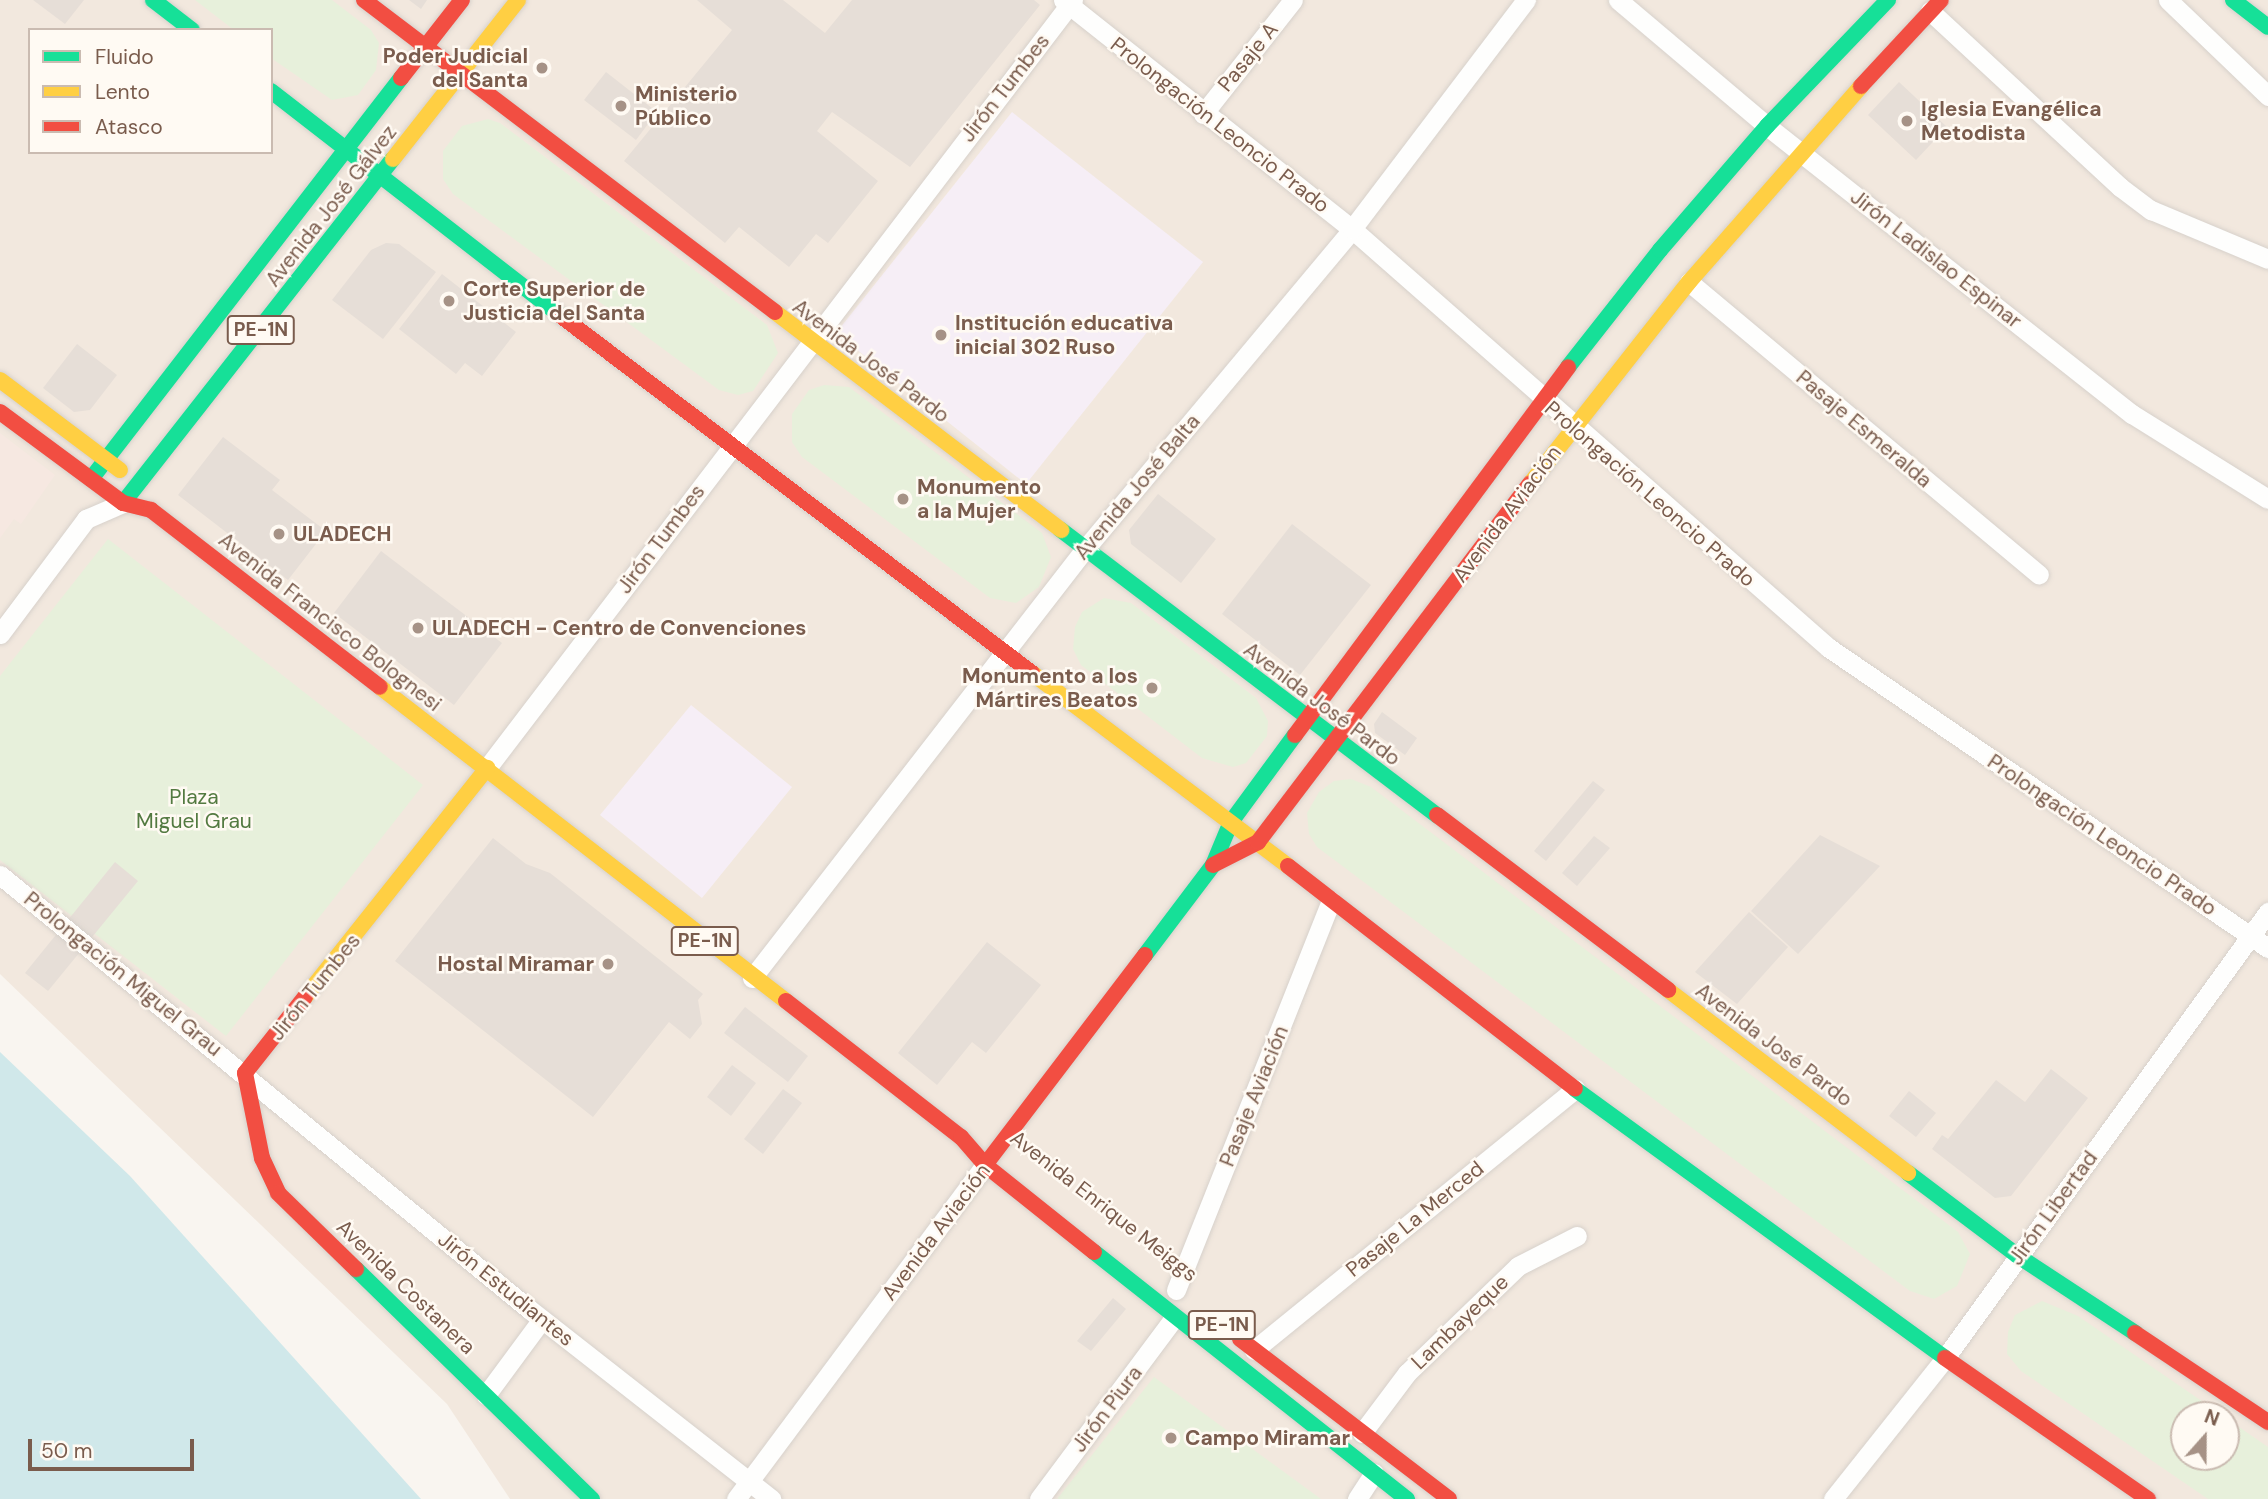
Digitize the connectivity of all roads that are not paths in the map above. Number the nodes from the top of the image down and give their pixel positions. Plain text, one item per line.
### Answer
1 (153, 0) edge
2 (364, 0) edge
3 (462, 0) edge
4 (518, 0) edge
5 (1293, 0) edge
6 (1526, 0) edge
7 (1618, 0) edge
8 (1888, 0) edge
9 (2168, 0) edge
10 (2233, 0) edge
11 (1068, 1) edge
12 (1935, 6) edge
13 (2268, 27) edge
14 (189, 28) edge
15 (426, 47) junction
16 (461, 74) junction
17 (273, 93) edge
18 (2268, 96) edge
19 (1203, 114) junction
20 (1767, 126) junction
21 (347, 149) junction
22 (1800, 152) junction
23 (383, 175) junction
24 (1352, 229) junction
25 (2268, 259) edge
26 (1689, 282) junction
27 (810, 341) junction
28 (0, 380) edge
29 (1542, 400) junction
30 (0, 412) edge
31 (1574, 426) junction
32 (731, 448) junction
33 (106, 459) junction
34 (91, 479) junction
35 (139, 484) junction
36 (2268, 499) edge
37 (124, 503) junction
38 (149, 508) junction
39 (86, 519) junction
40 (1084, 550) junction
41 (2039, 575) dead end
42 (0, 634) edge
43 (1005, 652) junction
44 (1307, 720) junction
45 (1335, 741) junction
46 (487, 768) junction
47 (1231, 822) junction
48 (1258, 842) junction
49 (1213, 865) junction
50 (0, 876) edge
51 (1331, 901) junction
52 (2268, 912) edge
53 (2251, 936) junction
54 (2268, 948) edge
55 (752, 978) junction
56 (245, 1073) junction
57 (1576, 1089) junction
58 (961, 1137) junction
59 (1004, 1151) junction
60 (985, 1165) junction
61 (1577, 1236) dead end
62 (2018, 1255) junction
63 (1176, 1290) dead end
64 (1174, 1318) junction
65 (542, 1319) junction
66 (1225, 1328) dead end
67 (1254, 1350) junction
68 (1945, 1358) junction
69 (486, 1395) junction
70 (2268, 1422) edge
71 (1362, 1433) junction
72 (1374, 1473) junction
73 (749, 1482) junction
74 (592, 1499) edge
75 (736, 1499) edge
76 (771, 1499) edge
77 (1040, 1499) edge
78 (1357, 1499) edge
79 (1407, 1499) edge
80 (1449, 1499) edge
81 (1833, 1499) edge
82 (2148, 1499) edge

1 - 14 main road
2 - 15 main road, Avenida José Pardo
3 - 15 main road, Avenida José Gálvez / PE-1N
4 - 16 main road, Avenida José Gálvez / PE-1N
5 - 19 street, Pasaje A
6 - 24 street, Avenida José Balta
7 - 20 street, Jirón Ladislao Espinar
8 - 20 main road, Avenida Aviación
9 - 18 street
10 - 13 main road
11 - 19 street, Prolongación Leoncio Prado
11 - 27 street, Jirón Tumbes
12 - 22 main road, Avenida Aviación
12 - 25 street
15 - 16 main road, Avenida José Pardo
15 - 21 main road, Avenida José Gálvez / PE-1N
16 - 23 main road, Avenida José Gálvez / PE-1N
16 - 27 main road, Avenida José Pardo
17 - 21 main road
19 - 24 street, Prolongación Leoncio Prado
20 - 22 street, Jirón Ladislao Espinar
20 - 29 main road, Avenida Aviación
21 - 23 main road
21 - 33 main road, Avenida José Gálvez / PE-1N
22 - 26 main road, Avenida Aviación
22 - 36 street, Jirón Ladislao Espinar
23 - 32 main road
23 - 35 main road, Avenida José Gálvez / PE-1N
24 - 29 street, Prolongación Leoncio Prado
24 - 40 street, Avenida José Balta
26 - 31 main road, Avenida Aviación
26 - 41 street, Pasaje Esmeralda
27 - 32 street, Jirón Tumbes
27 - 40 main road, Avenida José Pardo
28 - 33 main road
29 - 31 street, Prolongación Leoncio Prado
29 - 44 main road, Avenida Aviación
30 - 34 main road, Avenida Francisco Bolognesi / PE-1N
31 - 45 main road, Avenida Aviación
31 - 53 street, Prolongación Leoncio Prado
32 - 43 main road
32 - 46 street, Jirón Tumbes
33 - 34 main road, Avenida José Gálvez / PE-1N
33 - 35 main road
34 - 37 main road, Avenida Francisco Bolognesi / PE-1N
34 - 39 street
35 - 37 main road, Avenida José Gálvez / PE-1N
35 - 38 main road, Avenida Francisco Bolognesi / PE-1N
37 - 38 main road, Avenida Francisco Bolognesi / PE-1N
37 - 39 street
38 - 46 main road, Avenida Francisco Bolognesi / PE-1N
39 - 42 street
40 - 43 street, Avenida José Balta
40 - 44 main road, Avenida José Pardo
43 - 47 main road
43 - 55 street, Avenida José Balta
44 - 45 main road, Avenida José Pardo
44 - 47 main road, Avenida Aviación
45 - 48 main road, Avenida Aviación
45 - 62 main road, Avenida José Pardo
46 - 55 main road, Avenida Enrique Meiggs / PE-1N
46 - 56 main road, Jirón Tumbes
47 - 48 main road
47 - 49 main road, Avenida Aviación
48 - 49 main road, Avenida Aviación
48 - 51 main road
49 - 59 main road, Avenida Aviación
50 - 56 street, Prolongación Miguel Grau
51 - 57 main road
51 - 63 street, Pasaje Aviación
52 - 53 street, Jirón Libertad
53 - 54 street, Prolongación Leoncio Prado
53 - 62 street, Jirón Libertad
55 - 58 main road, Avenida Enrique Meiggs / PE-1N
56 - 65 street, Jirón Estudiantes
56 - 69 main road, Avenida Costanera
57 - 67 street, Pasaje La Merced
57 - 68 main road
58 - 59 main road, Avenida Enrique Meiggs / PE-1N
58 - 60 main road, Avenida Enrique Meiggs / PE-1N
59 - 60 main road, Avenida Aviación
60 - 64 main road, Avenida Enrique Meiggs / PE-1N
60 - 73 street, Avenida Aviación
61 - 71 street, Lambayeque
62 - 68 street, Jirón Libertad
62 - 70 main road, Avenida José Pardo
64 - 72 main road, Avenida Enrique Meiggs / PE-1N
64 - 77 street, Jirón Piura
65 - 69 street
65 - 73 street, Jirón Estudiantes
66 - 67 main road, PE-1N
67 - 71 main road, PE-1N
68 - 81 street, Jirón Libertad
68 - 82 main road
69 - 74 main road, Avenida Costanera
71 - 80 main road, PE-1N
72 - 78 street
72 - 79 main road, Avenida Enrique Meiggs / PE-1N
73 - 75 street, Avenida Aviación
73 - 76 street, Jirón Estudiantes

